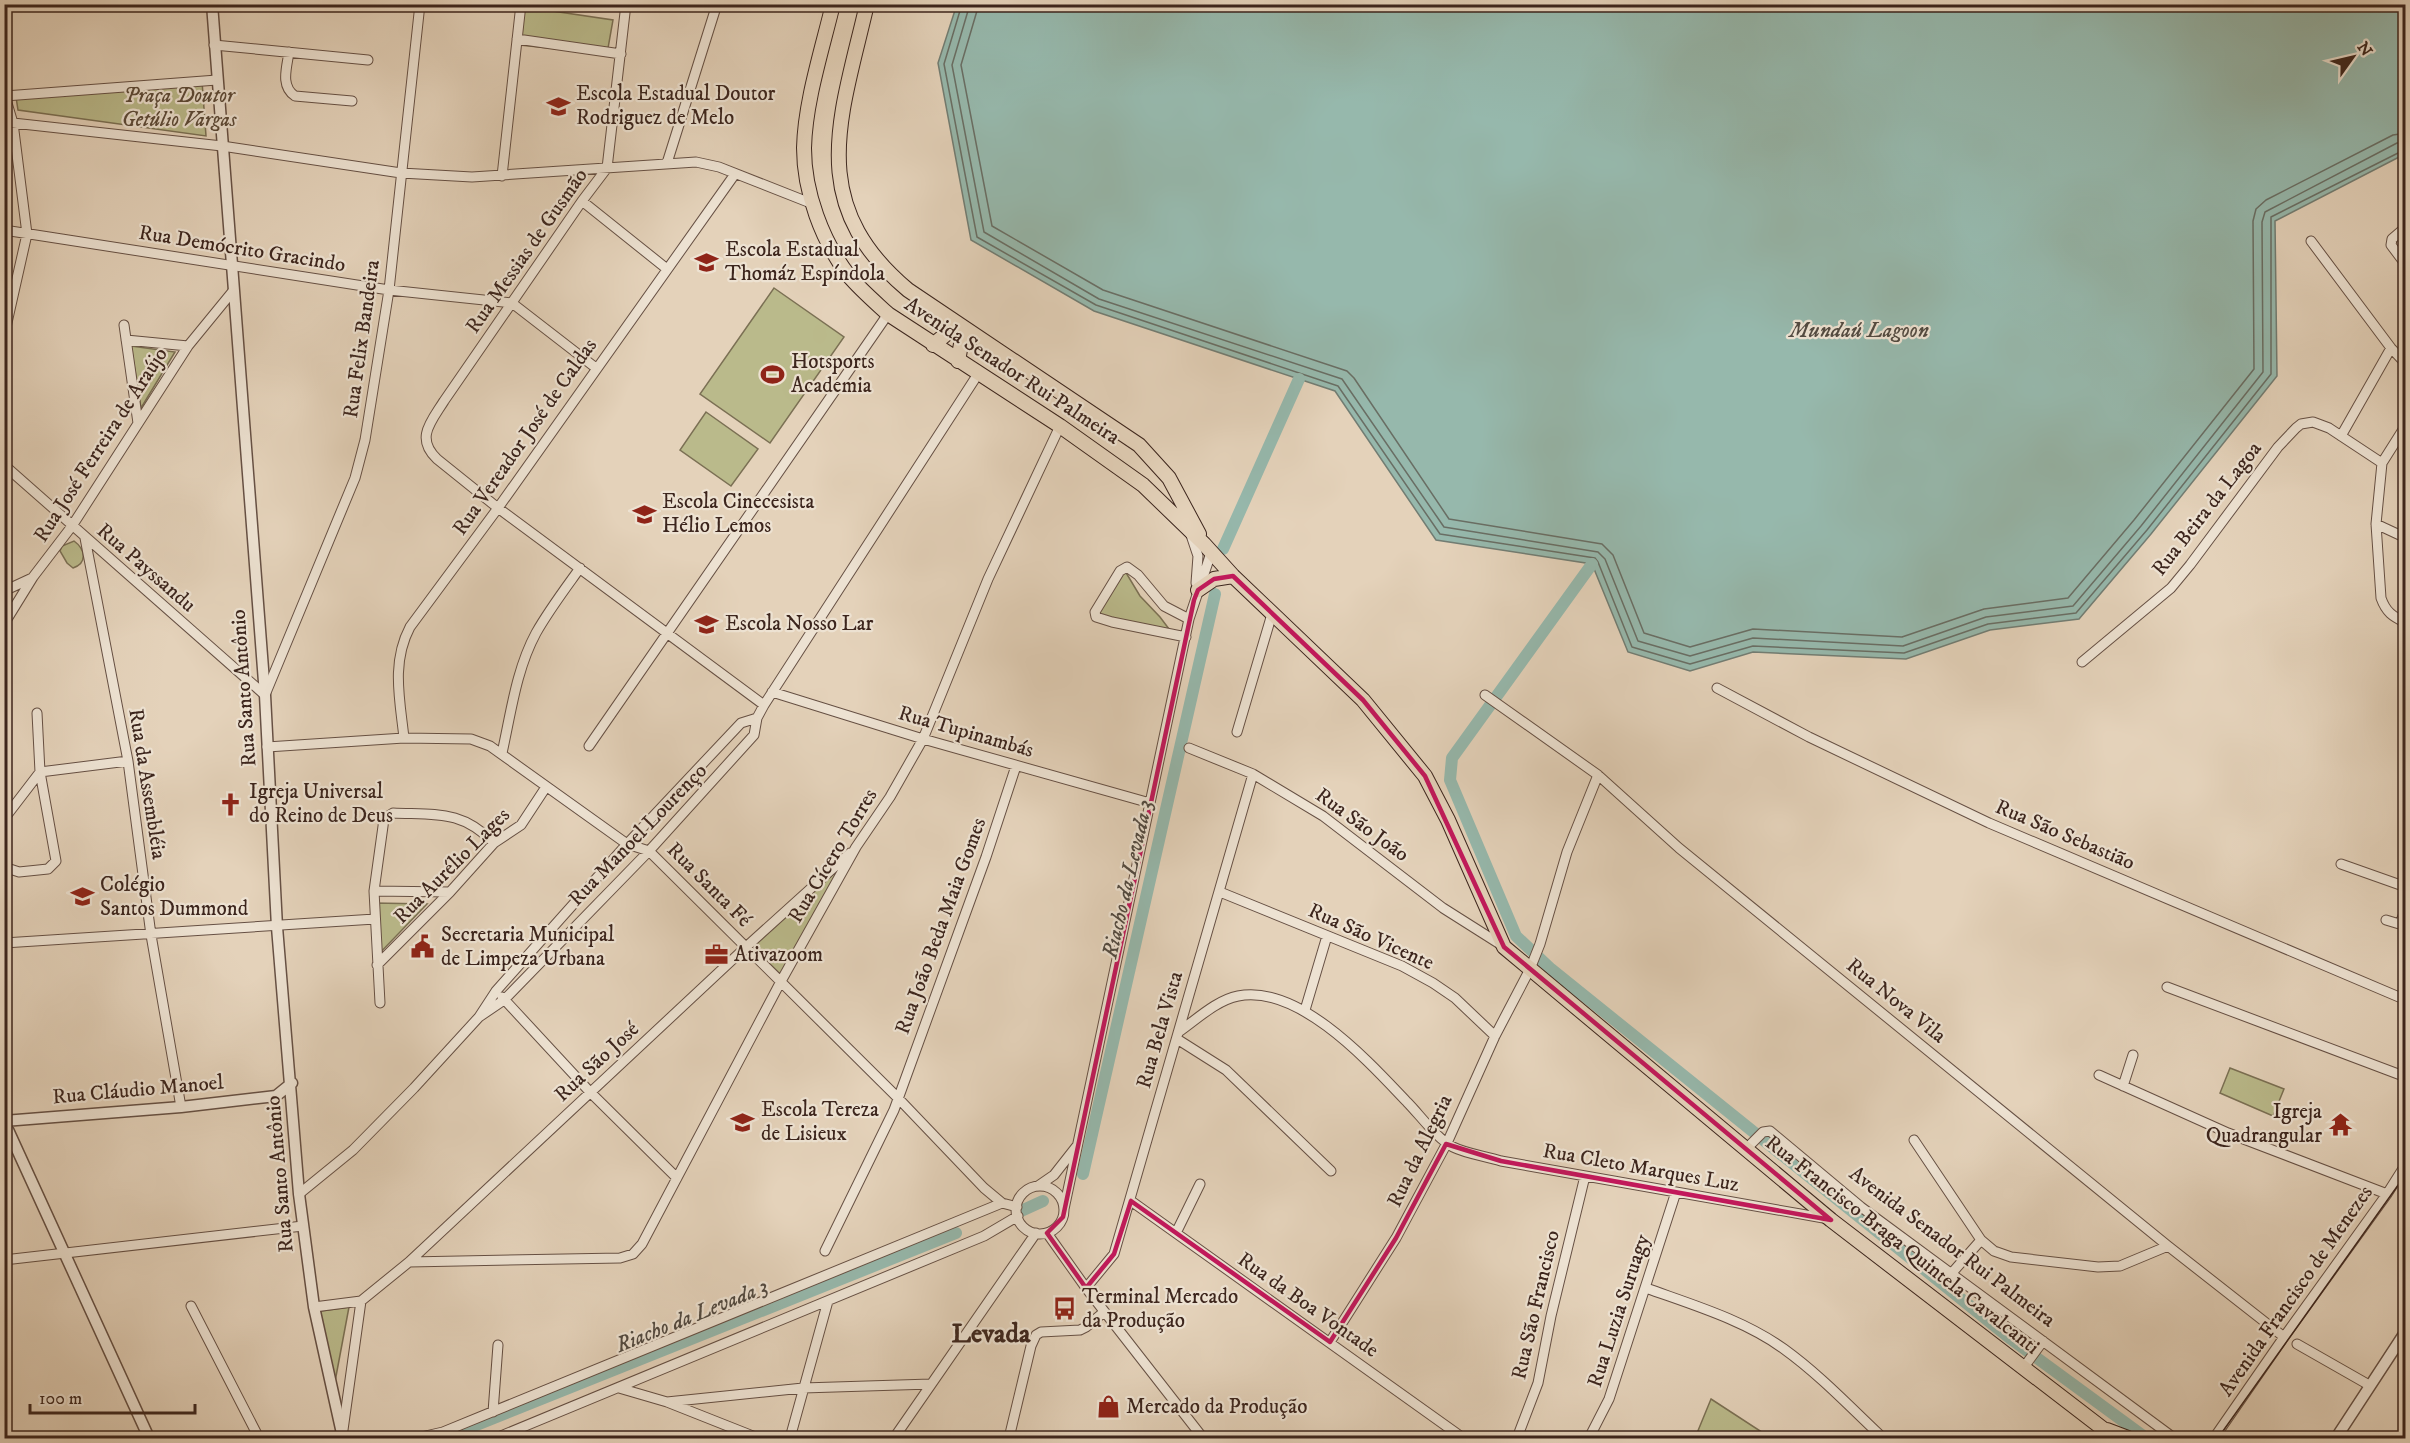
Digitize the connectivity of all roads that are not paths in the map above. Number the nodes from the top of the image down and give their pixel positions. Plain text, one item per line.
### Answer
1 (212, 4) edge
2 (420, 4) edge
3 (521, 4) edge
4 (626, 4) edge
5 (717, 4) edge
6 (833, 4) edge
7 (867, 4) edge
8 (518, 39) junction
9 (214, 45) junction
10 (289, 52) junction
11 (621, 54) junction
12 (368, 60) dead end
13 (217, 80) junction
14 (5, 94) edge
15 (352, 101) dead end
16 (9, 123) edge
17 (222, 146) junction
18 (667, 163) junction
19 (607, 168) junction
20 (401, 173) junction
21 (735, 174) junction
22 (502, 176) junction
23 (582, 201) junction
24 (813, 204) junction
25 (2406, 226) edge
26 (4, 230) edge
27 (27, 234) junction
28 (2311, 241) dead end
29 (231, 265) junction
30 (2406, 265) edge
31 (667, 269) junction
32 (389, 290) junction
33 (233, 291) junction
34 (512, 303) junction
35 (888, 314) junction
36 (951, 320) junction
37 (124, 325) dead end
38 (6, 326) edge
39 (975, 335) junction
40 (4, 336) edge
41 (126, 340) junction
42 (933, 345) junction
43 (188, 346) junction
44 (2391, 348) junction
45 (958, 361) junction
46 (2406, 364) edge
47 (596, 368) junction
48 (978, 374) junction
49 (138, 423) junction
50 (2406, 425) edge
51 (1060, 426) junction
52 (2341, 436) junction
53 (2382, 463) junction
54 (4, 465) edge
55 (498, 508) junction
56 (2376, 524) junction
57 (72, 526) junction
58 (1189, 531) junction
59 (85, 538) junction
60 (2406, 538) edge
61 (1208, 549) junction
62 (580, 568) junction
63 (1233, 576) junction
64 (33, 577) junction
65 (4, 591) edge
66 (1196, 595) junction
67 (1272, 614) junction
68 (1189, 619) junction
69 (2406, 623) edge
70 (4, 624) edge
71 (666, 633) junction
72 (1186, 637) junction
73 (263, 660) junction
74 (2082, 662) dead end
75 (279, 663) junction
76 (1718, 688) dead end
77 (772, 692) junction
78 (266, 695) junction
79 (1490, 699) dead end
80 (764, 705) junction
81 (37, 713) dead end
82 (757, 718) junction
83 (1237, 732) dead end
84 (404, 738) junction
85 (923, 739) junction
86 (589, 746) dead end
87 (267, 747) junction
88 (1189, 748) dead end
89 (502, 753) junction
90 (128, 761) junction
91 (1016, 766) junction
92 (40, 772) junction
93 (1253, 774) junction
94 (1598, 775) junction
95 (546, 787) junction
96 (1150, 803) junction
97 (4, 819) edge
98 (494, 843) junction
99 (627, 844) junction
100 (856, 848) junction
101 (649, 851) junction
102 (2341, 864) dead end
103 (4, 867) edge
104 (2406, 887) edge
105 (374, 891) junction
106 (450, 892) junction
107 (1220, 892) junction
108 (2406, 908) edge
109 (375, 919) junction
110 (2386, 920) dead end
111 (2403, 925) edge
112 (277, 927) junction
113 (151, 934) junction
114 (1327, 936) junction
115 (4, 944) edge
116 (1504, 946) junction
117 (746, 947) junction
118 (377, 965) junction
119 (1531, 967) junction
120 (780, 983) junction
121 (2167, 987) dead end
122 (496, 991) junction
123 (504, 1000) junction
124 (2406, 1000) edge
125 (380, 1003) dead end
126 (1305, 1010) junction
127 (479, 1017) junction
128 (1179, 1035) junction
129 (1495, 1036) junction
130 (2133, 1055) dead end
131 (2099, 1075) dead end
132 (2406, 1077) edge
133 (292, 1083) junction
134 (2123, 1086) junction
135 (590, 1092) junction
136 (1679, 1093) joint
137 (276, 1096) junction
138 (898, 1098) junction
139 (181, 1107) junction
140 (294, 1107) junction
141 (4, 1121) edge
142 (1914, 1140) dead end
143 (1447, 1143) junction
144 (1750, 1144) junction
145 (1077, 1145) junction
146 (2406, 1164) edge
147 (1331, 1171) dead end
148 (1585, 1176) junction
149 (677, 1178) junction
150 (1200, 1184) dead end
151 (1036, 1186) junction
152 (1676, 1192) junction
153 (299, 1194) junction
154 (2387, 1194) junction
155 (1131, 1202) junction
156 (1002, 1203) junction
157 (1064, 1209) junction
158 (1017, 1211) junction
159 (1831, 1220) junction
160 (303, 1226) junction
161 (1036, 1233) junction
162 (1047, 1233) junction
163 (1176, 1233) junction
164 (1981, 1240) junction
165 (2168, 1246) junction
166 (66, 1251) junction
167 (825, 1251) dead end
168 (4, 1260) edge
169 (409, 1262) junction
170 (1951, 1274) junction
171 (1086, 1288) junction
172 (1646, 1288) junction
173 (360, 1301) junction
174 (828, 1301) junction
175 (191, 1306) dead end
176 (314, 1307) junction
177 (1104, 1312) junction
178 (2406, 1331) edge
179 (2284, 1337) junction
180 (1330, 1342) junction
181 (2297, 1344) dead end
182 (498, 1345) dead end
183 (2040, 1345) junction
184 (2026, 1364) junction
185 (931, 1384) junction
186 (2369, 1385) junction
187 (619, 1388) junction
188 (803, 1388) junction
189 (667, 1402) junction
190 (493, 1412) junction
191 (2100, 1427) junction
192 (343, 1436) edge
193 (149, 1438) edge
194 (259, 1438) edge
195 (417, 1438) edge
196 (496, 1438) edge
197 (758, 1438) edge
198 (790, 1438) edge
199 (894, 1438) edge
200 (1009, 1438) edge
201 (1203, 1438) edge
202 (1463, 1438) edge
203 (1517, 1438) edge
204 (1589, 1438) edge
205 (1883, 1438) edge
206 (2115, 1438) edge
207 (2128, 1438) edge
208 (2174, 1438) edge
209 (2214, 1438) edge
210 (2336, 1438) edge

1 - 9 street, Rua Santo Antônio
2 - 20 street, Rua Felix Bandeira
3 - 8 street
4 - 11 street, Rua Messias de Gusmão
5 - 18 street
6 - 24 main road, Avenida Senador Rui Palmeira
7 - 36 main road, Avenida Senador Rui Palmeira
8 - 11 street
8 - 22 street
9 - 10 street
9 - 13 street, Rua Santo Antônio
10 - 12 street
10 - 15 street
11 - 19 street, Rua Messias de Gusmão
13 - 14 street
13 - 17 street, Rua Santo Antônio
14 - 16 street
16 - 17 street
16 - 27 street
17 - 20 street
17 - 29 street, Rua Santo Antônio
18 - 19 street
18 - 21 street
19 - 22 street
19 - 23 street, Rua Messias de Gusmão
20 - 22 street
20 - 32 street, Rua Felix Bandeira
21 - 24 street
21 - 31 street, Rua Vereador José de Caldas
23 - 31 street
23 - 34 street, Rua Messias de Gusmão
24 - 35 main road, Avenida Senador Rui Palmeira
25 - 30 street
26 - 27 street, Rua Demócrito Gracindo
27 - 29 street, Rua Demócrito Gracindo
27 - 38 street
28 - 44 street
29 - 32 street, Rua Demócrito Gracindo
29 - 33 street, Rua Santo Antônio
31 - 47 street, Rua Vereador José de Caldas
32 - 34 street, Rua Demócrito Gracindo
32 - 75 street, Rua Felix Bandeira
33 - 43 street, Rua José Ferreira de Araújo
33 - 73 street, Rua Santo Antônio
34 - 47 street
34 - 55 street, Rua Messias de Gusmão
35 - 42 main road, Avenida Senador Rui Palmeira
35 - 71 street
36 - 39 main road, Avenida Senador Rui Palmeira
36 - 42 main road
37 - 41 street
38 - 40 street
39 - 45 main road
39 - 61 main road, Avenida Senador Rui Palmeira
41 - 43 street
41 - 49 street
42 - 45 main road, Avenida Senador Rui Palmeira
43 - 49 street, Rua José Ferreira de Araújo
44 - 46 street
44 - 52 street
45 - 48 main road, Avenida Senador Rui Palmeira
47 - 55 street, Rua Vereador José de Caldas
48 - 51 main road, Avenida Senador Rui Palmeira
48 - 77 street, Rua Manoel Lourenço
49 - 57 street, Rua José Ferreira de Araújo
50 - 53 street
51 - 58 main road, Avenida Senador Rui Palmeira
51 - 85 street, Rua Cícero Torres
52 - 53 street
52 - 74 street, Rua Beira da Lagoa
53 - 56 street
54 - 57 street, Rua Payssandu
55 - 62 street
55 - 84 street, Rua Vereador José de Caldas
56 - 60 street
56 - 69 street
57 - 59 street, Rua Payssandu
57 - 64 street, Rua José Ferreira de Araújo
58 - 61 main road, Avenida Senador Rui Palmeira
58 - 66 street
59 - 78 street, Rua Payssandu
59 - 90 street, Rua da Assembléia
61 - 63 main road, Avenida Senador Rui Palmeira
61 - 66 street
62 - 71 street
62 - 89 street
63 - 66 main road
63 - 67 main road, Avenida Senador Rui Palmeira
64 - 65 street
64 - 70 street, Rua José Ferreira de Araújo
66 - 68 street
67 - 83 street
67 - 116 main road, Avenida Senador Rui Palmeira
68 - 72 street
68 - 72 street
71 - 80 street
71 - 86 street
72 - 96 street
73 - 75 street
73 - 78 street, Rua Santo Antônio
75 - 78 street, Rua Felix Bandeira
76 - 124 street, Rua São Sebastião
77 - 80 street, Rua Manoel Lourenço
77 - 85 street, Rua Tupinambás
78 - 87 street, Rua Santo Antônio
79 - 94 street, Rua Nova Vila
80 - 82 street, Rua Manoel Lourenço
81 - 92 street
82 - 99 street, Rua Manoel Lourenço
82 - 101 street, Rua Manoel Lourenço
84 - 87 street, Rua Santa Fé
84 - 89 street, Rua Santa Fé
85 - 91 street, Rua Tupinambás
85 - 100 street, Rua Cícero Torres
87 - 112 street, Rua Santo Antônio
88 - 93 street, Rua São João
89 - 95 street, Rua Santa Fé
90 - 92 street
90 - 113 street, Rua da Assembléia
91 - 96 street, Rua Tupinambás
91 - 138 street, Rua João Beda Maia Gomes
92 - 97 street
92 - 103 street
93 - 107 street, Rua Bela Vista
93 - 116 street, Rua São João
94 - 119 street, Rua da Alegria
94 - 165 street, Rua Nova Vila
95 - 98 street, Rua Aurélio Lages
95 - 99 street, Rua Santa Fé
96 - 145 street
98 - 105 street
98 - 106 street, Rua Aurélio Lages
99 - 101 street, Rua Santa Fé
99 - 122 street, Rua Manoel Lourenço
100 - 117 street, Rua São José
100 - 120 street, Rua Cícero Torres
101 - 117 street, Rua Santa Fé
101 - 123 street, Rua Manoel Lourenço
102 - 104 street
105 - 106 street
105 - 109 street
106 - 118 street, Rua Aurélio Lages
107 - 114 street, Rua São Vicente
107 - 128 street, Rua Bela Vista
108 - 111 street
109 - 112 street
109 - 118 street
110 - 111 street
112 - 113 street
112 - 133 street, Rua Santo Antônio
113 - 115 street
113 - 139 street, Rua da Assembléia
114 - 126 street
114 - 129 street, Rua São Vicente
116 - 119 main road, Avenida Senador Rui Palmeira
117 - 120 street, Rua Santa Fé
117 - 135 street, Rua São José
118 - 125 street
119 - 129 street, Rua da Alegria
119 - 136 main road, Avenida Senador Rui Palmeira
120 - 138 street, Rua Santa Fé
120 - 149 street, Rua Cícero Torres
121 - 132 street
122 - 123 street
122 - 127 street, Rua Manoel Lourenço
123 - 127 street, Rua Manoel Lourenço
123 - 135 street
126 - 128 street
126 - 143 street
127 - 153 street, Rua Manoel Lourenço
128 - 147 street
128 - 155 street, Rua Bela Vista
129 - 143 street, Rua da Alegria
130 - 134 street
131 - 134 street
133 - 137 street
133 - 140 street, Rua Santo Antônio
134 - 154 street
135 - 149 street
135 - 169 street, Rua São José
136 - 144 main road, Rua Francisco Braga Quintela Cavalcanti
137 - 139 street, Rua Cláudio Manoel
137 - 140 street
138 - 156 street, Rua Santa Fé
138 - 167 street, Rua João Beda Maia Gomes
139 - 141 street, Rua Cláudio Manoel
140 - 153 street, Rua Santo Antônio
141 - 166 street
142 - 164 street
143 - 148 street, Rua Cleto Marques Luz
143 - 180 street, Rua da Alegria
144 - 159 main road, Rua Francisco Braga Quintela Cavalcanti
144 - 170 street, Avenida Senador Rui Palmeira
145 - 151 street
145 - 157 street
146 - 154 street, Avenida Francisco de Menezes
148 - 152 street, Rua Cleto Marques Luz
148 - 203 street, Rua São Francisco
149 - 169 street, Rua Cícero Torres
150 - 163 street
151 - 157 street
151 - 158 street
152 - 159 street, Rua Cleto Marques Luz
152 - 172 street, Rua Luzia Suruagy
153 - 160 street, Rua Santo Antônio
154 - 179 street, Avenida Francisco de Menezes
155 - 163 street, Rua da Boa Vontade
155 - 171 street, Rua Bela Vista
156 - 158 street, Rua Santa Fé
156 - 190 street
157 - 162 street
158 - 161 street
158 - 174 street
159 - 184 main road, Rua Francisco Braga Quintela Cavalcanti
160 - 166 street
160 - 176 street, Rua Santo Antônio
161 - 162 street
161 - 185 street
162 - 171 street
163 - 180 street, Rua da Boa Vontade
164 - 165 street
164 - 170 street
165 - 179 street, Rua Nova Vila
166 - 168 street
166 - 193 street
169 - 173 street, Rua São José
170 - 183 street, Avenida Senador Rui Palmeira
171 - 177 street
172 - 204 street, Rua Luzia Suruagy
172 - 205 street
173 - 176 street
173 - 192 street
174 - 187 street
174 - 188 street
175 - 194 street
176 - 192 street, Rua Santo Antônio
177 - 200 street
177 - 201 street
178 - 186 street
179 - 209 street, Avenida Francisco de Menezes
180 - 202 street, Rua da Boa Vontade
181 - 186 street
182 - 190 street
183 - 184 street
183 - 208 street, Avenida Senador Rui Palmeira
184 - 191 main road, Rua Francisco Braga Quintela Cavalcanti
185 - 188 street
185 - 199 street
186 - 210 street
187 - 189 street
187 - 196 street
188 - 189 street
188 - 198 street
189 - 197 street
190 - 195 street
191 - 206 main road
191 - 207 main road

